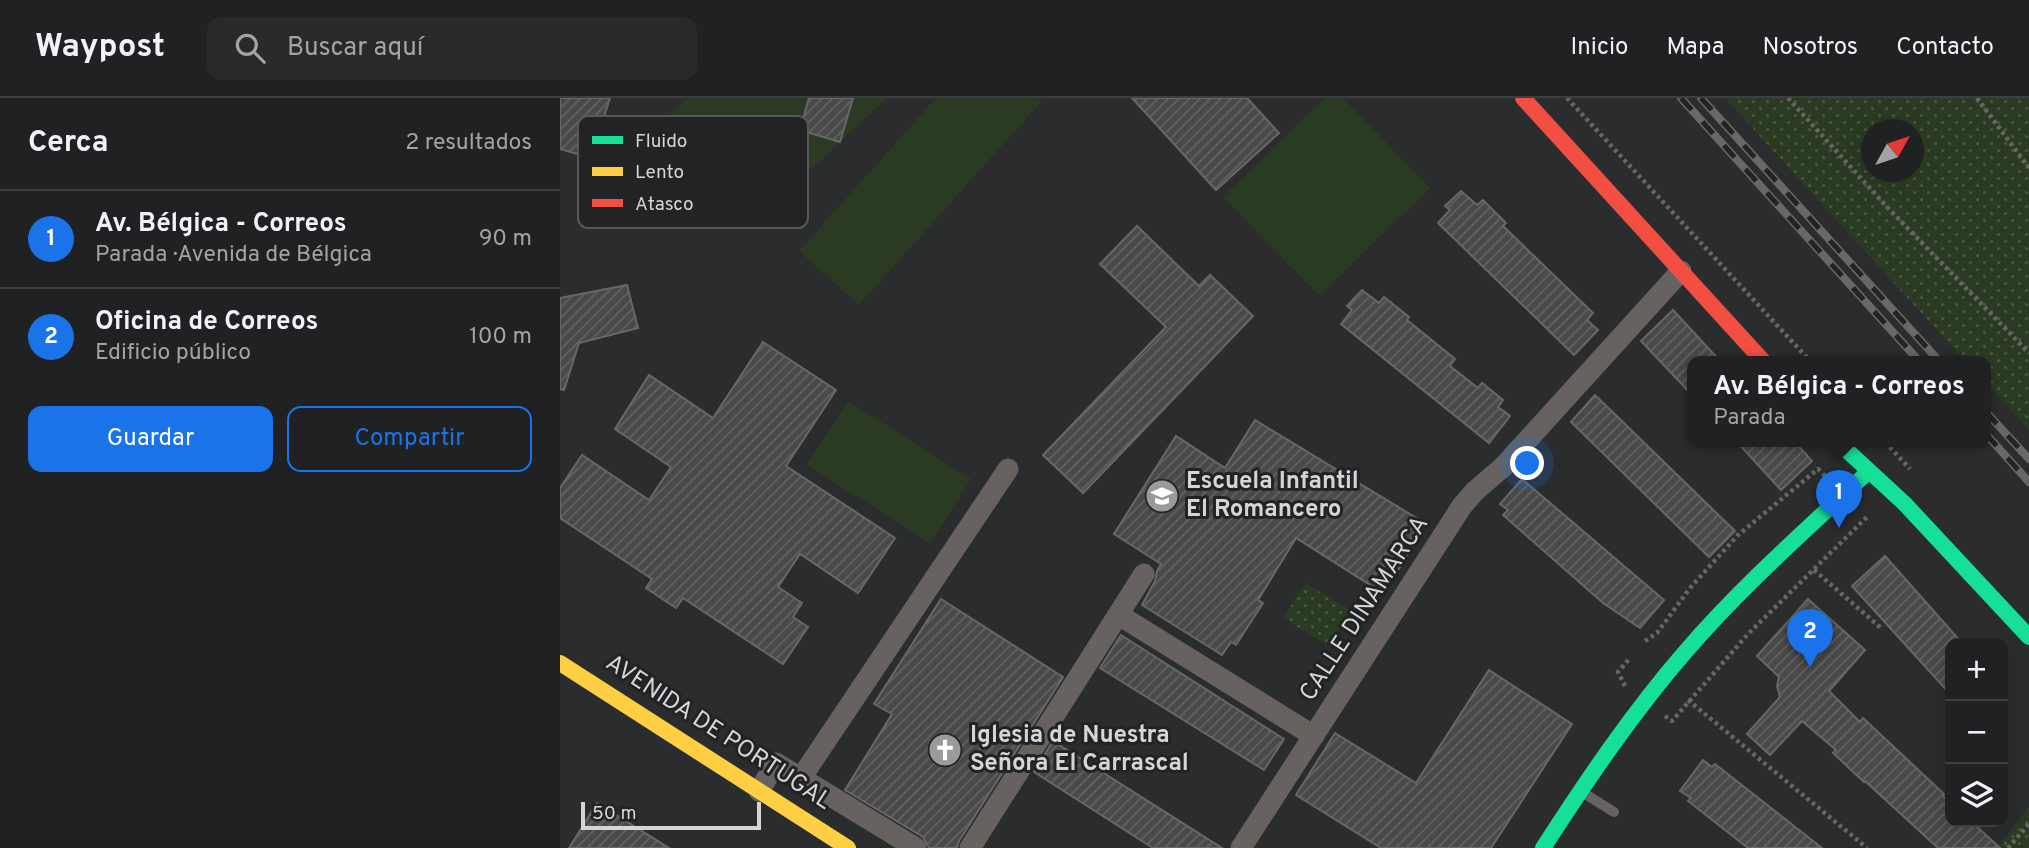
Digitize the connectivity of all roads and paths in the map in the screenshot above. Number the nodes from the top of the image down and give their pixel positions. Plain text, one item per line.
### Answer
1 (1523, 98) edge
2 (1567, 98) edge
3 (1788, 98) edge
4 (1977, 98) edge
5 (2029, 168) edge
6 (1681, 271) junction
7 (2029, 353) edge
8 (1759, 356) edge
9 (1805, 356) edge
10 (1843, 447) edge
11 (1008, 469) dead end
12 (1868, 471) junction
13 (1826, 478) dead end
14 (1869, 515) dead end
15 (1814, 570) junction
16 (1144, 574) dead end
17 (1119, 615) junction
18 (2013, 620) junction
19 (1881, 628) dead end
20 (2029, 636) edge
21 (1645, 641) dead end
22 (2029, 646) edge
23 (1630, 658) dead end
24 (560, 663) edge
25 (1623, 684) dead end
26 (1314, 736) junction
27 (801, 778) junction
28 (1580, 790) junction
29 (759, 791) junction
30 (1614, 812) dead end
31 (2029, 824) edge
32 (848, 848) edge
33 (915, 848) edge
34 (970, 848) edge
35 (1241, 848) edge
36 (1542, 848) edge
37 (1867, 848) edge
38 (2008, 848) edge

1 - 6 street
2 - 9 path
3 - 7 path
4 - 5 path
6 - 8 street
6 - 26 street, CALLE DINAMARCA
10 - 12 street
11 - 27 street
12 - 18 street
12 - 28 street
13 - 21 path
14 - 15 path
15 - 19 path
15 - 37 path
16 - 17 street
17 - 26 street, CALLE DINAMARCA
17 - 34 street
18 - 20 street
18 - 22 street
23 - 25 path
24 - 29 street, AVENIDA DE PORTUGAL
26 - 35 street
27 - 29 street
27 - 33 street
28 - 30 lane
28 - 36 street
29 - 32 street, AVENIDA DE PORTUGAL
31 - 38 path

